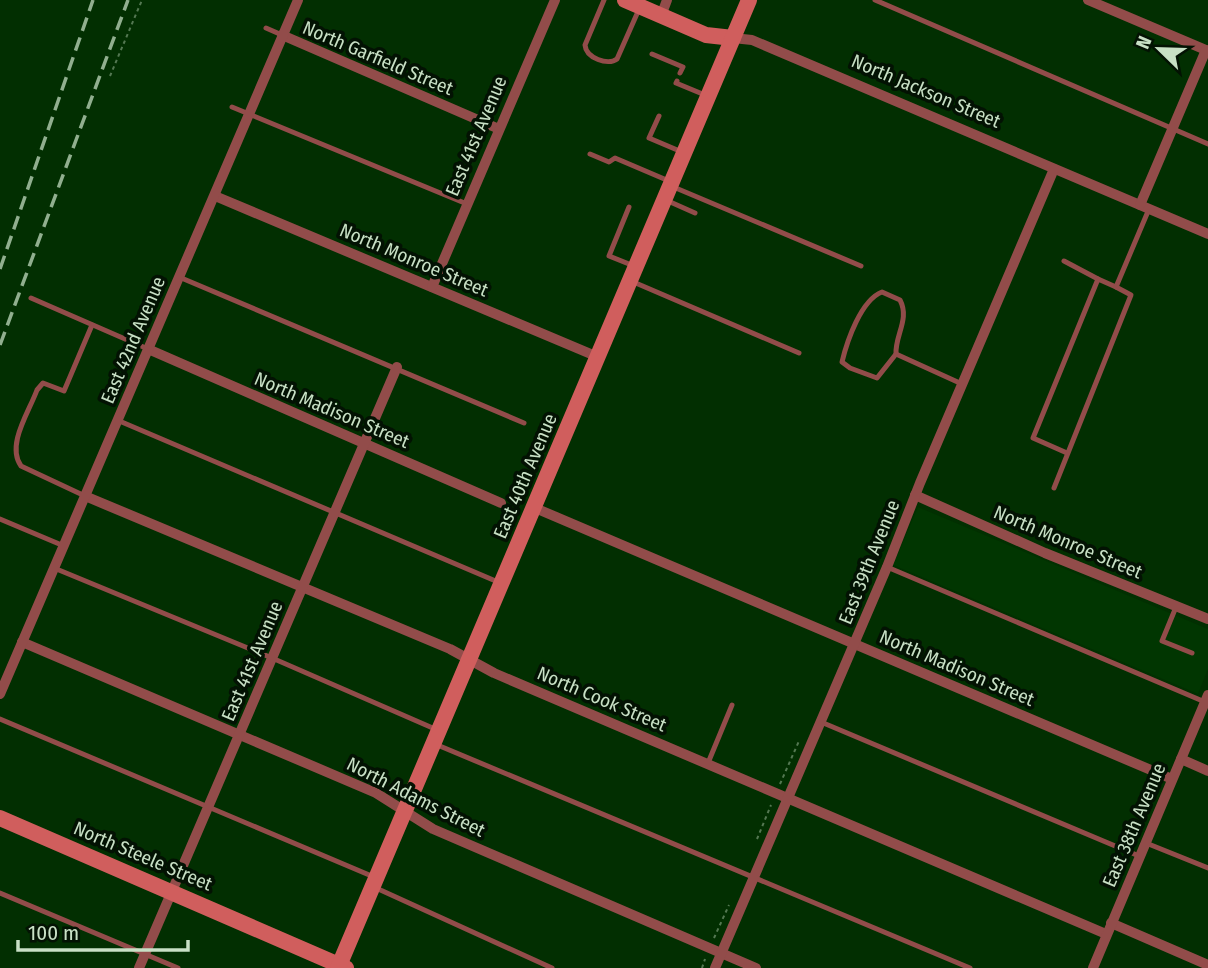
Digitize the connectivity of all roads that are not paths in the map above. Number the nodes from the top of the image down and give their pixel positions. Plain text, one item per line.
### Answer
1 (298, 0) edge
2 (604, 0) edge
3 (667, 0) edge
4 (749, 0) edge
5 (876, 0) edge
6 (1088, 0) edge
7 (552, 1) edge
8 (633, 3) edge
9 (661, 16) junction
10 (266, 28) dead end
11 (282, 35) junction
12 (733, 38) junction
13 (1207, 51) edge
14 (652, 54) dead end
15 (680, 73) dead end
16 (677, 81) dead end
17 (708, 97) junction
18 (232, 107) dead end
19 (249, 113) junction
20 (659, 116) dead end
21 (499, 129) junction
22 (1172, 129) junction
23 (1208, 144) edge
24 (684, 153) junction
25 (590, 154) dead end
26 (1054, 169) junction
27 (669, 190) junction
28 (215, 196) junction
29 (467, 204) junction
30 (629, 207) dead end
31 (1145, 207) junction
32 (695, 213) dead end
33 (1208, 234) edge
34 (1064, 261) dead end
35 (861, 266) dead end
36 (634, 274) junction
37 (179, 277) junction
38 (1098, 279) junction
39 (432, 287) junction
40 (1116, 287) junction
41 (31, 299) dead end
42 (92, 325) junction
43 (148, 349) junction
44 (799, 353) dead end
45 (896, 354) junction
46 (598, 357) junction
47 (397, 368) junction
48 (962, 384) junction
49 (117, 420) junction
50 (524, 423) dead end
51 (364, 443) junction
52 (1067, 453) junction
53 (1054, 488) dead end
54 (915, 495) junction
55 (85, 496) junction
56 (501, 503) dead end
57 (535, 508) junction
58 (335, 513) junction
59 (0, 519) edge
60 (64, 546) junction
61 (887, 566) junction
62 (54, 568) junction
63 (503, 584) junction
64 (303, 587) junction
65 (1176, 607) junction
66 (1208, 619) edge
67 (22, 642) junction
68 (854, 643) junction
69 (1192, 653) dead end
70 (272, 658) junction
71 (470, 661) junction
72 (0, 694) edge
73 (1207, 698) edge
74 (732, 705) dead end
75 (0, 719) edge
76 (821, 722) junction
77 (239, 735) junction
78 (435, 736) junction
79 (1181, 759) junction
80 (708, 763) junction
81 (1208, 771) edge
82 (1172, 779) junction
83 (788, 798) junction
84 (208, 807) junction
85 (404, 810) junction
86 (0, 818) edge
87 (1145, 842) junction
88 (1139, 856) junction
89 (1208, 868) edge
90 (754, 877) junction
91 (374, 882) junction
92 (0, 892) edge
93 (172, 892) junction
94 (1109, 929) junction
95 (722, 953) junction
96 (145, 954) junction
97 (1208, 965) edge
98 (341, 967) edge
99 (139, 968) edge
100 (178, 968) edge
101 (552, 968) edge
102 (715, 968) edge
103 (756, 968) edge
104 (970, 968) edge
105 (1093, 968) edge

1 - 11 street, East 42nd Avenue
2 - 8 lane
3 - 9 street
4 - 12 street, East 40th Avenue
5 - 22 lane
6 - 13 street
7 - 21 street, East 41st Avenue
8 - 9 street, North Jackson Street
9 - 12 street, North Jackson Street
10 - 11 lane
11 - 19 street, East 42nd Avenue
11 - 21 street, North Garfield Street
12 - 17 street, East 40th Avenue
12 - 26 street, North Jackson Street
13 - 22 street
14 - 15 lane
16 - 17 lane
17 - 24 street, East 40th Avenue
18 - 19 lane
19 - 28 street, East 42nd Avenue
19 - 29 lane
20 - 24 lane
21 - 29 street, East 41st Avenue
22 - 23 lane
22 - 31 street
24 - 27 street, East 40th Avenue
25 - 27 lane
26 - 31 street, North Jackson Street
26 - 48 street, East 39th Avenue
27 - 32 lane
27 - 35 lane
27 - 36 street, East 40th Avenue
28 - 37 street, East 42nd Avenue
28 - 39 street, North Monroe Street
29 - 39 street, East 41st Avenue
30 - 36 lane
31 - 33 street, North Jackson Street
31 - 40 lane
34 - 38 lane
36 - 44 lane
36 - 46 street, East 40th Avenue
37 - 43 street, East 42nd Avenue
37 - 47 lane
38 - 40 lane
38 - 52 lane
39 - 46 street, North Monroe Street
40 - 52 lane
41 - 42 lane
42 - 43 lane
42 - 55 lane
43 - 49 street, East 42nd Avenue
43 - 51 street, North Madison Street
45 - 45 lane
45 - 48 lane
46 - 57 street, East 40th Avenue
47 - 50 lane
47 - 51 street, East 41st Avenue
48 - 54 street, East 39th Avenue
49 - 55 street, East 42nd Avenue
49 - 58 lane
51 - 56 street, North Madison Street
51 - 58 street, East 41st Avenue
52 - 53 lane
54 - 61 street, East 39th Avenue
54 - 65 street, North Monroe Street
55 - 60 street, East 42nd Avenue
55 - 64 street, North Cook Street
57 - 63 street, East 40th Avenue
57 - 68 street, North Madison Street
58 - 63 lane
58 - 64 street, East 41st Avenue
59 - 60 lane
60 - 62 street, East 42nd Avenue
61 - 68 street, East 39th Avenue
61 - 73 lane
62 - 67 street, East 42nd Avenue
62 - 70 lane
63 - 71 street, East 40th Avenue
64 - 70 street, East 41st Avenue
64 - 71 street, North Cook Street
65 - 66 street, North Monroe Street
65 - 69 lane
67 - 72 street, East 42nd Avenue
67 - 77 street, North Adams Street
68 - 76 street, East 39th Avenue
68 - 82 street, North Madison Street
70 - 77 street, East 41st Avenue
70 - 78 lane
71 - 78 street, East 40th Avenue
71 - 80 street, North Cook Street
73 - 79 street, East 38th Avenue
74 - 80 lane
75 - 84 lane
76 - 83 street, East 39th Avenue
76 - 88 lane
77 - 84 street, East 41st Avenue
77 - 85 street, North Adams Street
78 - 85 street, East 40th Avenue
78 - 90 lane
79 - 81 street
79 - 82 street, East 38th Avenue
80 - 83 street, North Cook Street
82 - 87 street, East 38th Avenue
83 - 90 street, East 39th Avenue
83 - 94 street, North Cook Street
84 - 91 lane
84 - 93 street, East 41st Avenue
85 - 91 street, East 40th Avenue
85 - 95 street, North Adams Street
86 - 93 street, North Steele Street
87 - 88 street, East 38th Avenue
87 - 89 lane
88 - 94 street, East 38th Avenue
90 - 95 street, East 39th Avenue
90 - 104 lane
91 - 98 street, East 40th Avenue
91 - 101 lane
92 - 96 lane
93 - 96 street, East 41st Avenue
93 - 98 street, North Steele Street
94 - 97 street, North Cook Street
94 - 105 street, East 38th Avenue
95 - 102 street, East 39th Avenue
95 - 103 street, North Adams Street
96 - 99 street, East 41st Avenue
96 - 100 lane

